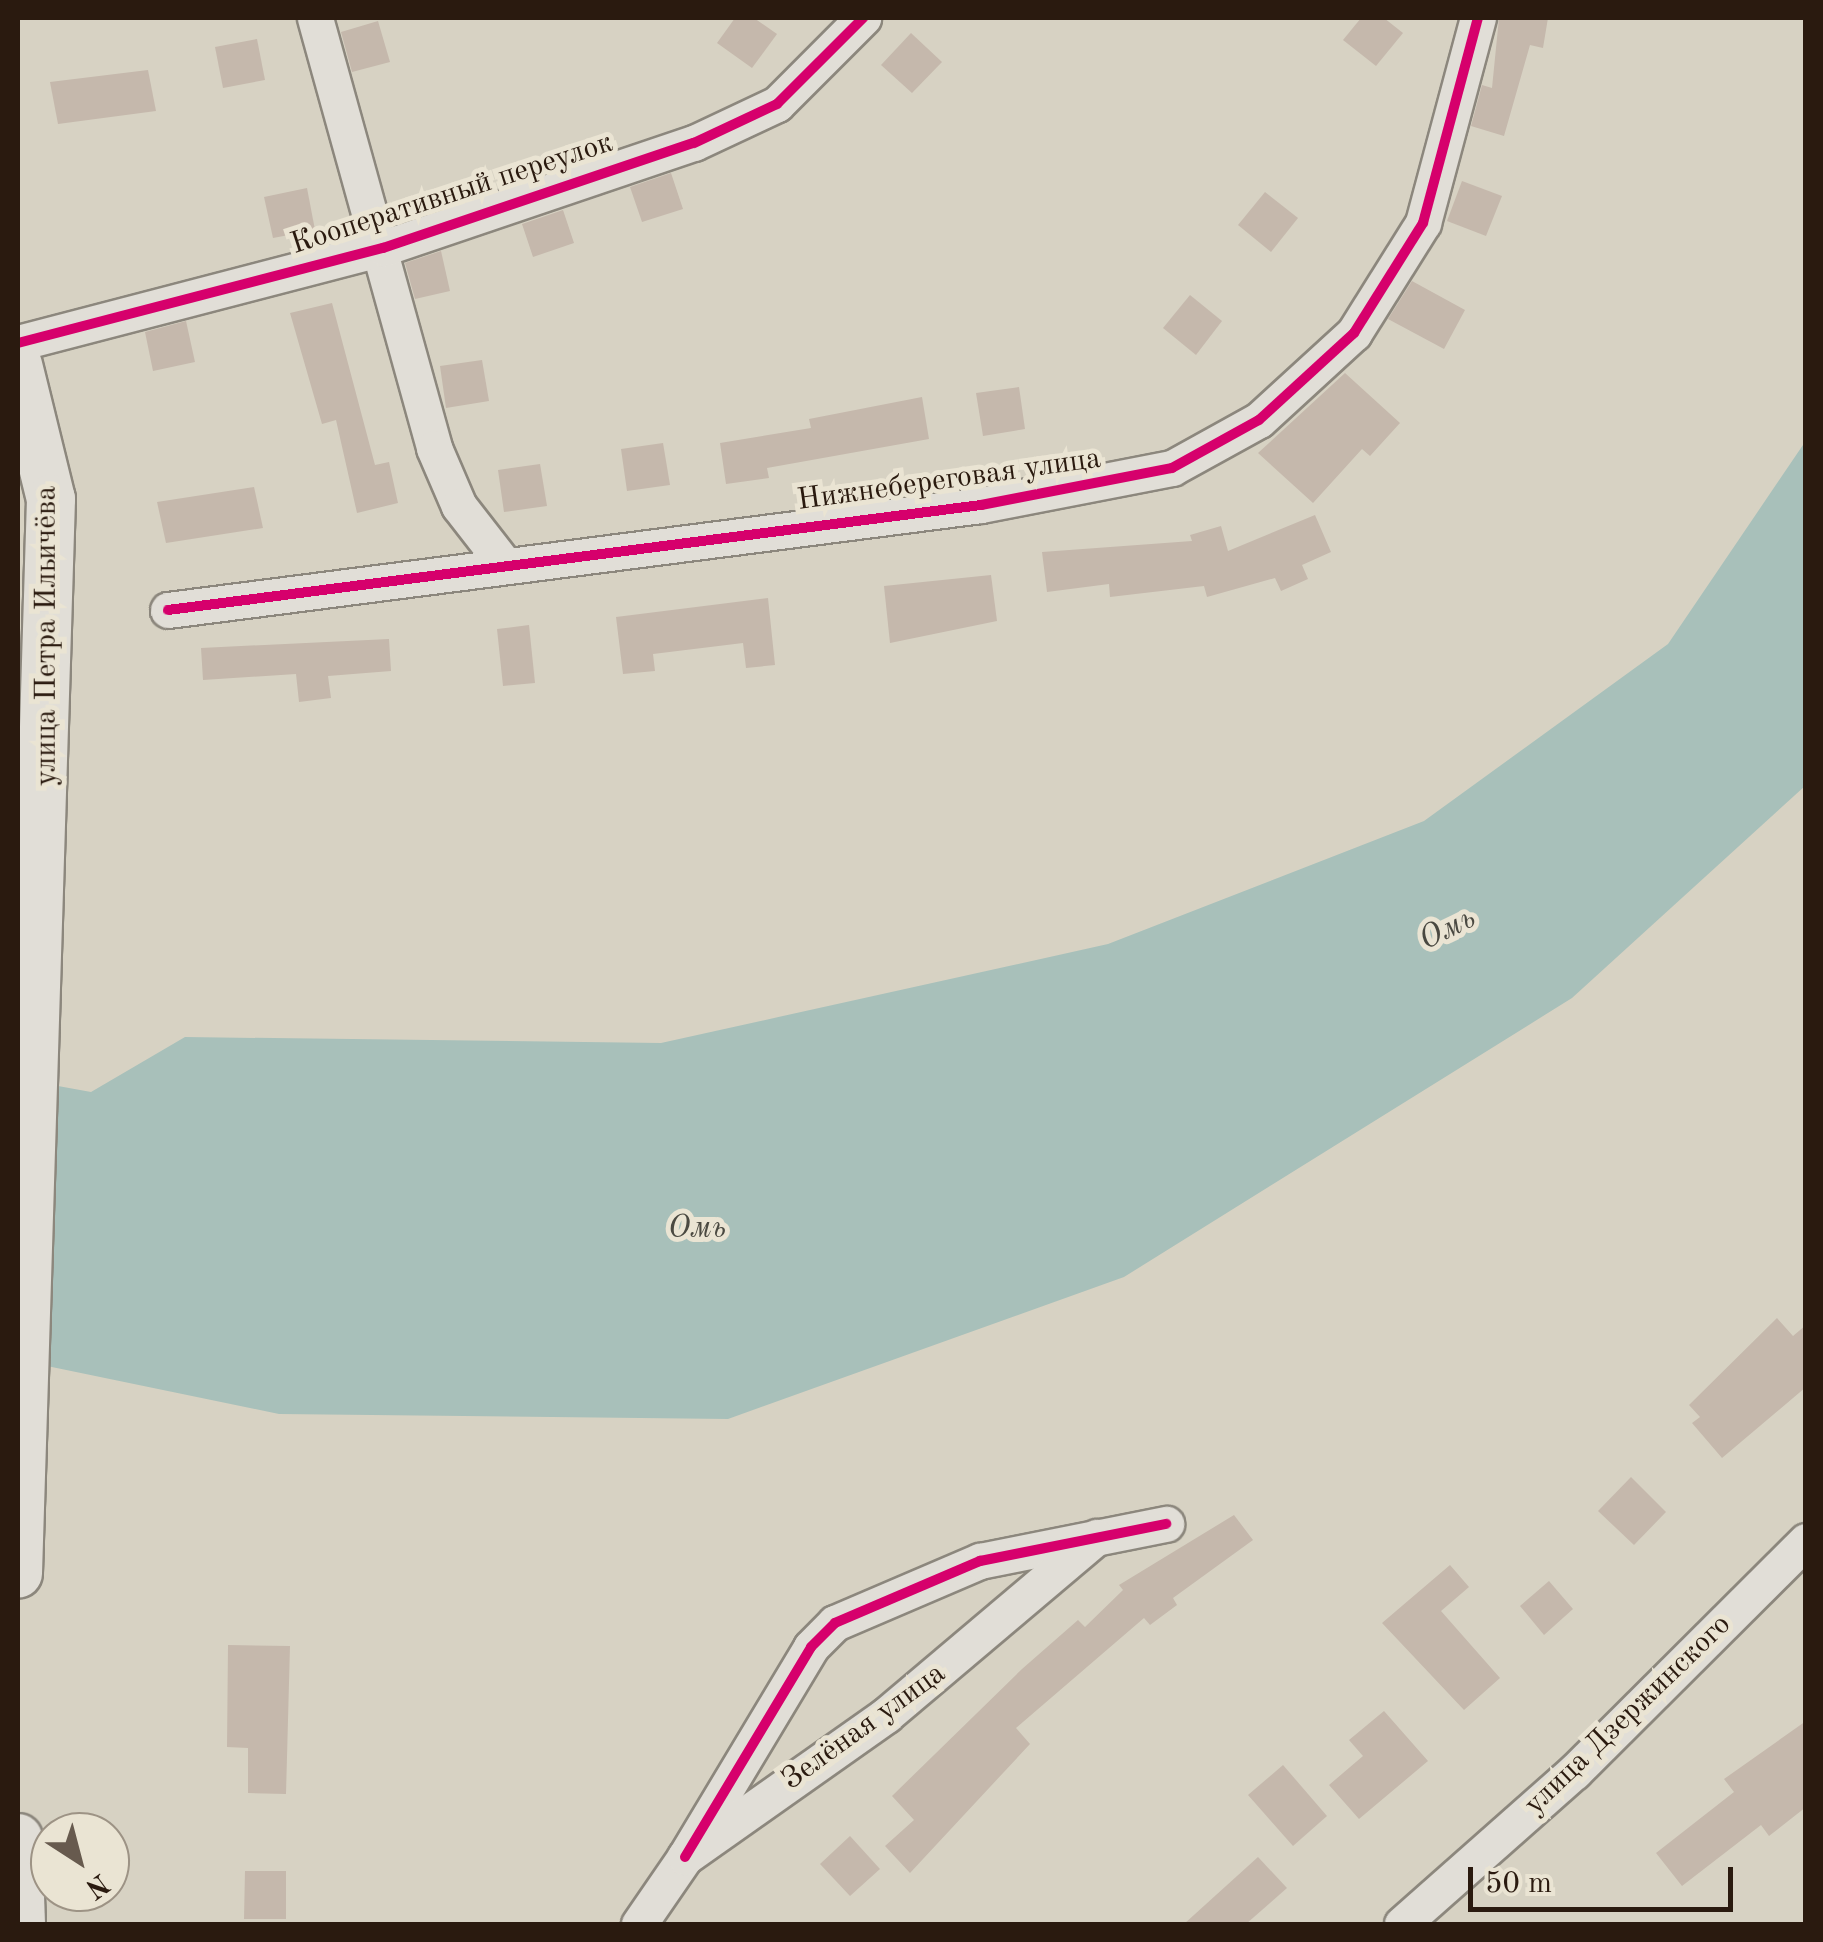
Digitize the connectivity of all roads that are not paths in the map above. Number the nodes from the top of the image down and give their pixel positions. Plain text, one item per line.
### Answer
1 (315, 18) edge
2 (863, 18) edge
3 (1478, 18) edge
4 (383, 248) junction
5 (18, 343) edge
6 (18, 365) edge
7 (505, 565) junction
8 (168, 610) dead end
9 (1166, 1524) dead end
10 (1099, 1535) junction
11 (1806, 1541) edge
12 (18, 1572) edge
13 (18, 1838) edge
14 (685, 1857) junction
15 (21, 1924) edge
16 (639, 1924) edge
17 (1402, 1924) edge

1 - 4 street
2 - 4 street, Кооперативный переулок
3 - 7 street, Нижнебереговая улица
4 - 5 street, Кооперативный переулок
4 - 7 street
6 - 12 main road, улица Петра Ильичёва
7 - 8 street, Нижнебереговая улица
9 - 10 street
10 - 14 street, Зелёная улица
10 - 14 street
11 - 17 street, улица Дзержинского
13 - 15 main road
14 - 16 street, Зелёная улица

